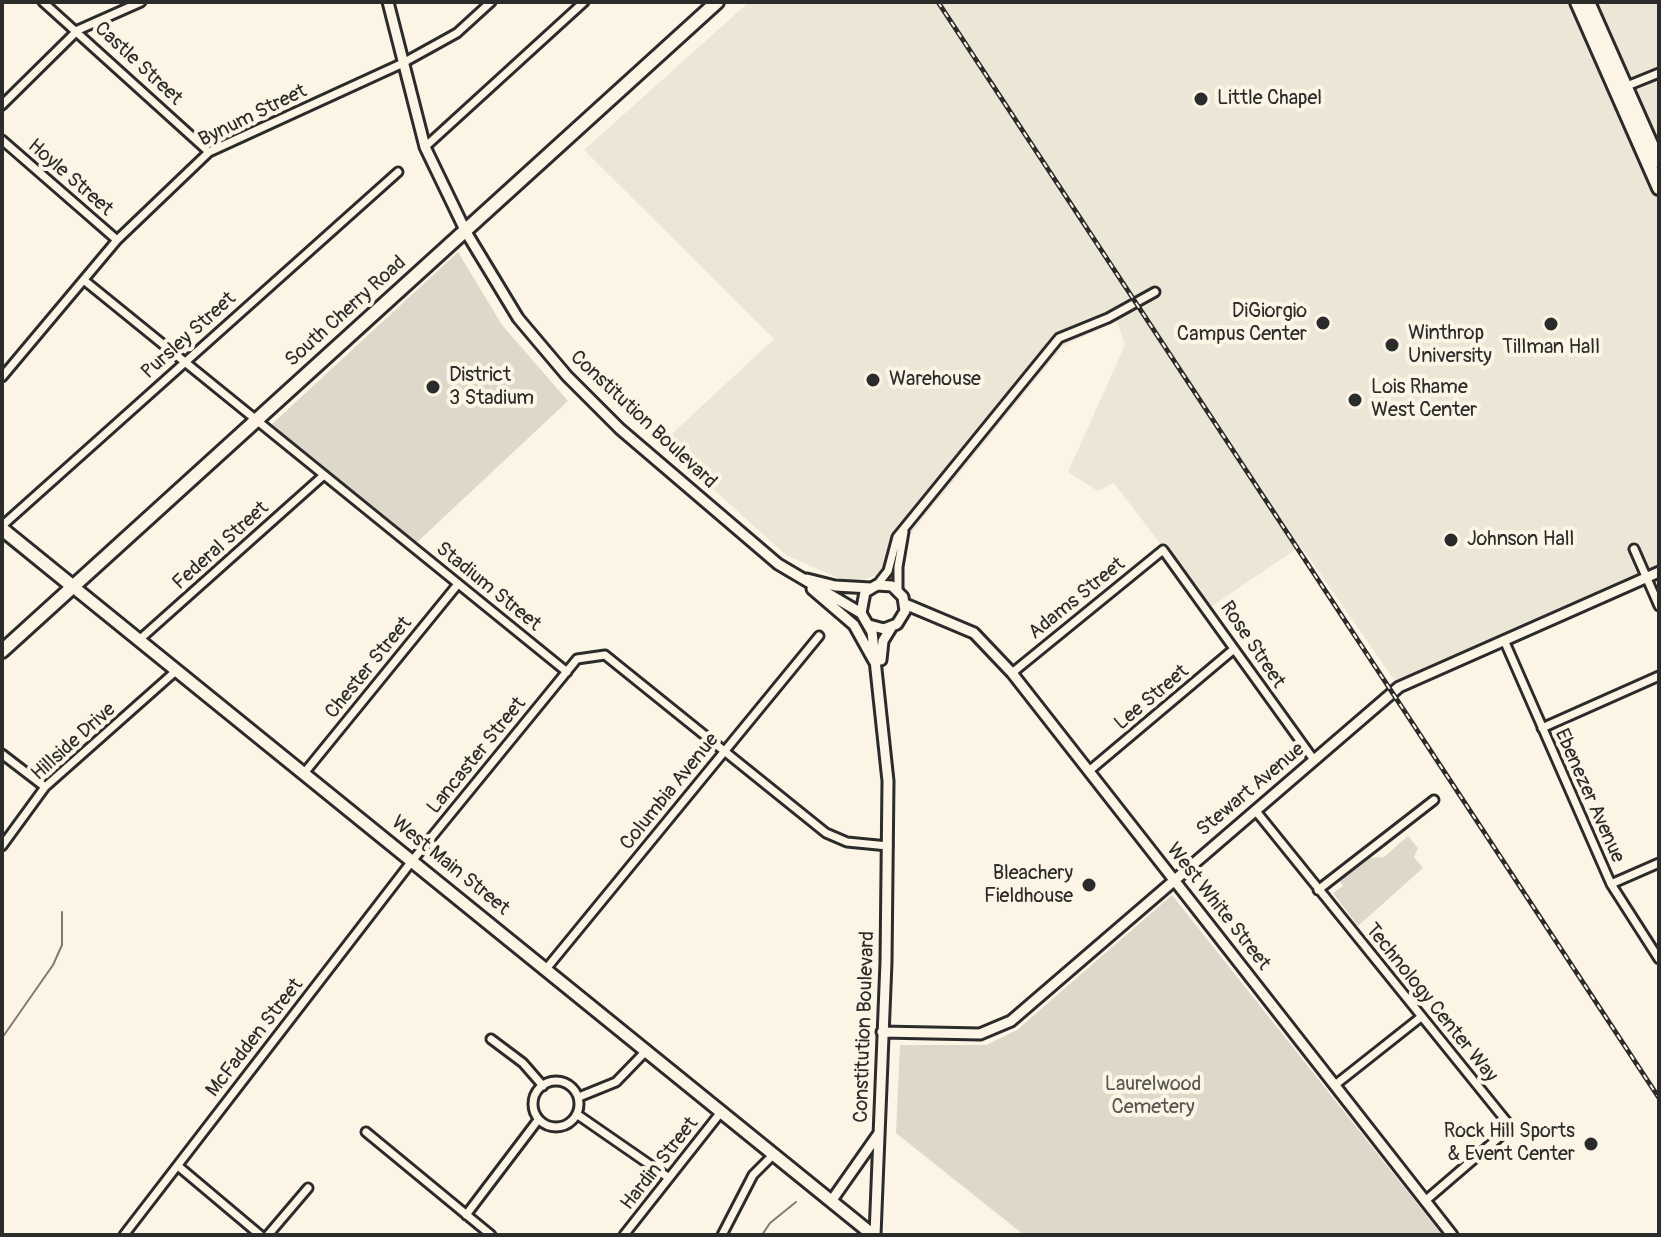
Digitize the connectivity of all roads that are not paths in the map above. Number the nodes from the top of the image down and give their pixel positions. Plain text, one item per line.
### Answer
1 (43, 2) edge
2 (141, 2) edge
3 (388, 2) edge
4 (491, 2) edge
5 (584, 2) edge
6 (717, 2) edge
7 (1577, 2) edge
8 (1588, 2) edge
9 (78, 30) junction
10 (401, 64) junction
11 (1659, 73) edge
12 (1622, 88) junction
13 (2, 105) edge
14 (2, 140) edge
15 (425, 147) junction
16 (209, 152) junction
17 (1659, 162) edge
18 (398, 172) dead end
19 (1659, 188) edge
20 (466, 232) junction
21 (117, 240) junction
22 (85, 281) junction
23 (1155, 292) dead end
24 (183, 362) junction
25 (2, 377) edge
26 (254, 420) junction
27 (324, 475) junction
28 (2, 527) edge
29 (904, 532) junction
30 (1634, 549) dead end
31 (1163, 550) joint
32 (1659, 572) edge
33 (795, 576) junction
34 (1647, 577) junction
35 (458, 584) junction
36 (806, 584) junction
37 (71, 585) junction
38 (874, 586) junction
39 (898, 591) junction
40 (905, 604) junction
41 (1659, 606) edge
42 (861, 613) junction
43 (943, 618) junction
44 (895, 624) junction
45 (869, 625) junction
46 (819, 636) dead end
47 (139, 640) junction
48 (1504, 640) junction
49 (1234, 649) junction
50 (2, 651) edge
51 (177, 670) junction
52 (567, 672) junction
53 (878, 673) junction
54 (1012, 673) junction
55 (1659, 676) edge
56 (1542, 728) junction
57 (724, 750) junction
58 (2, 754) edge
59 (1314, 760) junction
60 (1089, 771) junction
61 (305, 772) junction
62 (45, 787) junction
63 (1434, 800) dead end
64 (1255, 810) junction
65 (2, 846) edge
66 (888, 846) junction
67 (412, 861) junction
68 (1659, 863) edge
69 (1173, 879) junction
70 (1611, 884) junction
71 (1318, 890) junction
72 (1659, 959) edge
73 (546, 969) junction
74 (1421, 1017) junction
75 (882, 1032) junction
76 (491, 1039) dead end
77 (646, 1051) junction
78 (1335, 1085) junction
79 (543, 1086) junction
80 (579, 1097) junction
81 (721, 1112) junction
82 (578, 1115) junction
83 (538, 1120) junction
84 (366, 1132) dead end
85 (879, 1133) junction
86 (774, 1154) junction
87 (178, 1166) junction
88 (669, 1178) junction
89 (308, 1188) dead end
90 (832, 1200) junction
91 (1425, 1201) junction
92 (466, 1215) junction
93 (124, 1235) edge
94 (260, 1235) edge
95 (268, 1235) edge
96 (491, 1235) edge
97 (624, 1235) edge
98 (722, 1235) edge
99 (874, 1235) edge
100 (1452, 1235) edge

1 - 9 street, Castle Street
2 - 9 street
3 - 10 street, Constitution Boulevard
4 - 10 street, Bynum Street
5 - 15 street
6 - 20 main road, South Cherry Road
7 - 12 main road
8 - 12 main road
9 - 13 street
9 - 16 street, Castle Street
10 - 15 street, Constitution Boulevard
10 - 16 street, Bynum Street
11 - 12 street
12 - 17 main road
12 - 19 main road
14 - 21 street, Hoyle Street
15 - 20 street, Constitution Boulevard
16 - 21 street, Bynum Street
18 - 24 street, Pursley Street
20 - 26 main road, South Cherry Road
20 - 33 street, Constitution Boulevard
21 - 22 street, Bynum Street
22 - 24 street, Stadium Street
22 - 25 street, Bynum Street
23 - 29 street
24 - 26 street, Stadium Street
24 - 28 street, Pursley Street
26 - 27 street, Stadium Street
26 - 37 main road, South Cherry Road
27 - 35 street, Stadium Street
27 - 47 street, Federal Street
28 - 37 main road, West Main Street
29 - 38 street
29 - 39 street
30 - 34 street
31 - 49 street, Rose Street
31 - 54 street, Adams Street
32 - 34 street, Stewart Avenue
33 - 36 street, Constitution Boulevard
33 - 38 street, Constitution Boulevard
34 - 41 street
34 - 48 street, Stewart Avenue
35 - 52 street, Stadium Street
35 - 61 street, Chester Street
36 - 42 street, Constitution Boulevard
36 - 53 street
37 - 47 main road, West Main Street
37 - 50 main road, South Cherry Road
38 - 39 street, Constitution Boulevard
38 - 42 street
39 - 40 street
40 - 43 street, West White Street
40 - 44 street, Constitution Boulevard
42 - 45 street, Constitution Boulevard
43 - 44 street
43 - 54 street, West White Street
44 - 45 street
44 - 53 street, Constitution Boulevard
45 - 53 street, Constitution Boulevard
46 - 57 street, Columbia Avenue
47 - 51 main road, West Main Street
48 - 56 street, Ebenezer Avenue
48 - 59 street, Stewart Avenue
49 - 59 street, Rose Street
49 - 60 street, Lee Street
51 - 61 main road, West Main Street
51 - 62 street, Hillside Drive
52 - 57 street
52 - 67 street, Lancaster Street
53 - 66 street, Constitution Boulevard
54 - 60 street, West White Street
55 - 56 street
56 - 70 street, Ebenezer Avenue
57 - 66 street
57 - 73 street, Columbia Avenue
58 - 62 street
59 - 64 street, Stewart Avenue
60 - 69 street, West White Street
61 - 67 main road, West Main Street
62 - 65 street, Hillside Drive
63 - 71 street
64 - 69 street, Stewart Avenue
64 - 71 street, Technology Center Way
66 - 75 street, Constitution Boulevard
67 - 73 main road, West Main Street
67 - 87 street, McFadden Street
68 - 70 street
69 - 75 street, Stewart Avenue
69 - 78 street, West White Street
70 - 72 street, Ebenezer Avenue
71 - 74 street, Technology Center Way
73 - 77 main road, West Main Street
74 - 78 street
74 - 91 street, Technology Center Way
75 - 85 street, Constitution Boulevard
76 - 79 street
77 - 80 street
77 - 81 main road, West Main Street
78 - 91 street, West White Street
79 - 80 street
79 - 83 street
80 - 82 street
81 - 86 main road, West Main Street
81 - 88 street, Hardin Street
82 - 83 street
82 - 88 street
83 - 92 street
84 - 92 street
85 - 90 street
85 - 99 street, Constitution Boulevard
86 - 90 main road, West Main Street
86 - 98 street
87 - 93 street, McFadden Street
87 - 94 street
88 - 97 street, Hardin Street
89 - 95 street
90 - 99 main road, West Main Street
91 - 100 street, West White Street
92 - 96 street

